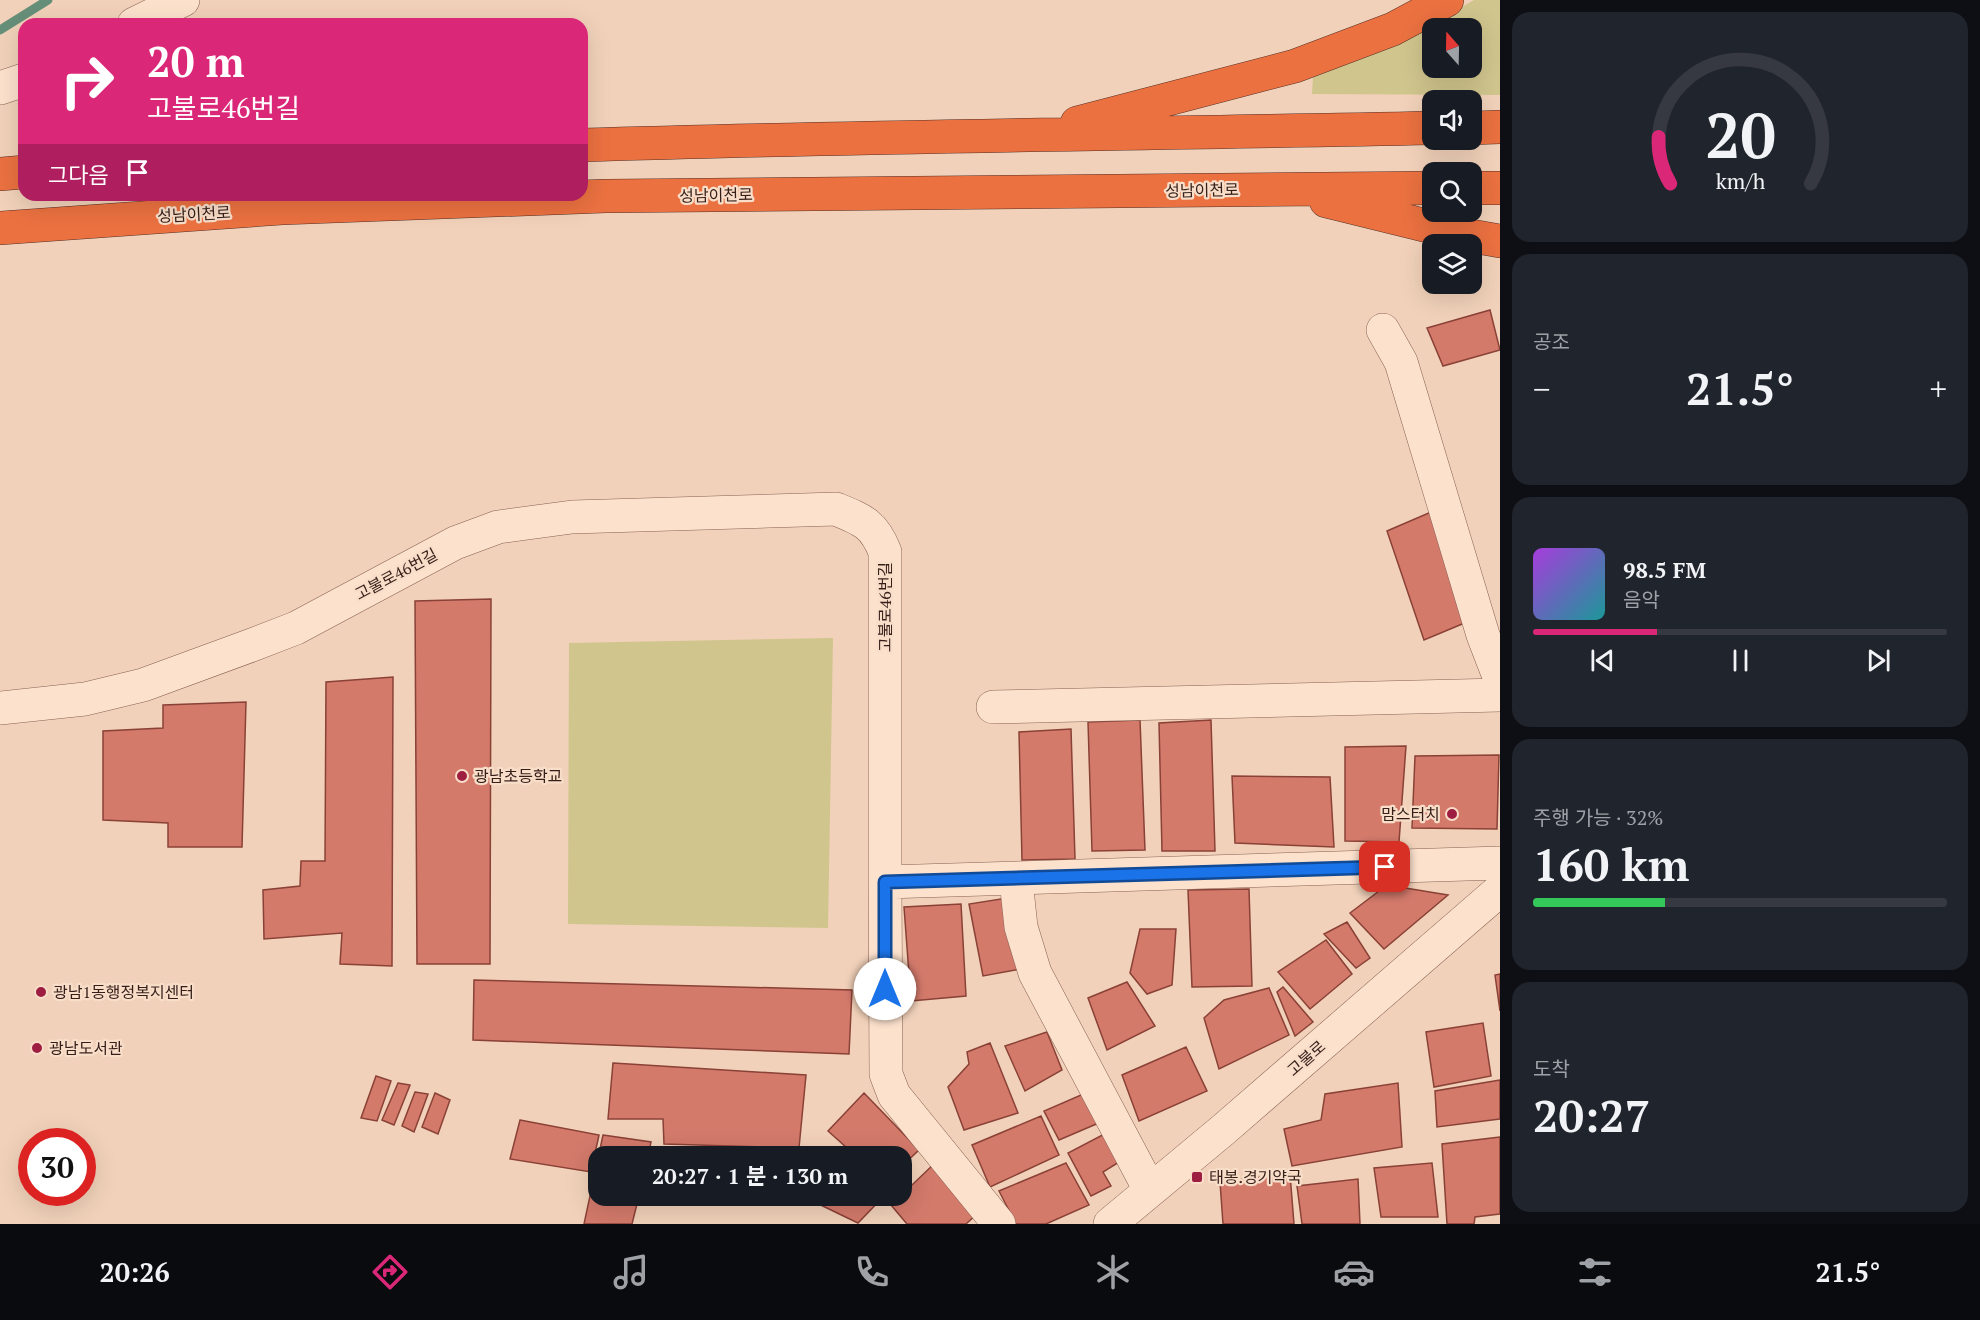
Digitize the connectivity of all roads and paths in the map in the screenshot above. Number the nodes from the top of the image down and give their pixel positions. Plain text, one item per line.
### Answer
1 (183, 0) edge
2 (1447, 0) edge
3 (146, 18) edge
4 (18, 82) edge
5 (0, 88) edge
6 (1500, 127) edge
7 (1422, 128) edge
8 (1482, 128) edge
9 (1023, 137) junction
10 (588, 145) edge
11 (18, 172) edge
12 (0, 174) edge
13 (1422, 188) edge
14 (1482, 188) edge
15 (1500, 188) edge
16 (1278, 189) junction
17 (588, 197) edge
18 (467, 201) edge
19 (0, 228) edge
20 (1500, 241) edge
21 (1383, 330) dead end
22 (1500, 678) edge
23 (1500, 695) edge
24 (993, 707) dead end
25 (0, 708) edge
26 (1500, 863) edge
27 (1016, 880) junction
28 (885, 882) junction
29 (1500, 890) edge
30 (1150, 1191) junction
31 (999, 1224) edge
32 (1110, 1224) edge

1 - 3 street
2 - 9 highway
4 - 5 street
6 - 8 highway
7 - 9 highway
9 - 10 highway
11 - 12 highway
13 - 16 highway, 성남이천로
14 - 15 highway
16 - 17 highway, 성남이천로
16 - 20 highway
18 - 19 highway, 성남이천로
21 - 22 street
23 - 24 street
25 - 28 street, 고불로46번길
26 - 27 street
27 - 28 street
27 - 30 street
28 - 31 street, 고불로46번길
29 - 30 street, 고불로
30 - 32 street, 고불로

